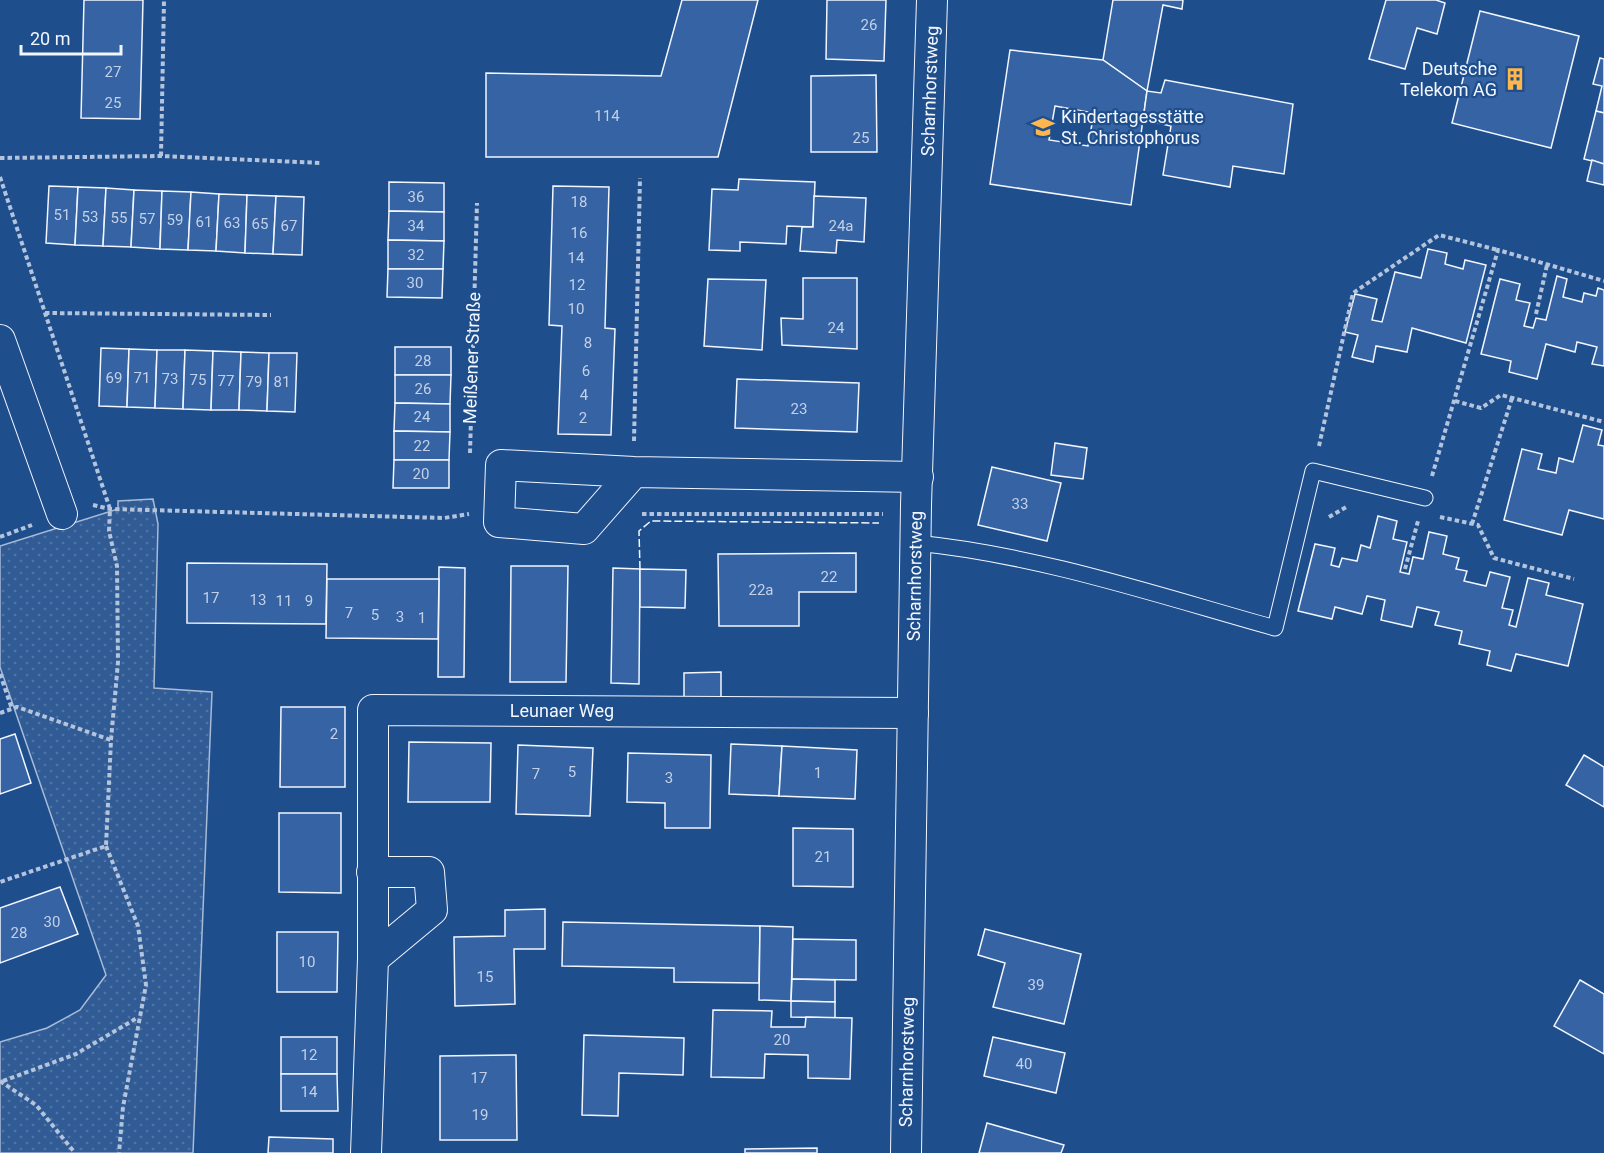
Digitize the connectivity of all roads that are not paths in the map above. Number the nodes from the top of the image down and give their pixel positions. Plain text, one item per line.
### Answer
1 (932, 0) edge
2 (0, 340) edge
3 (634, 472) junction
4 (918, 477) junction
5 (1422, 505) road end
6 (62, 514) road end
7 (916, 528) junction
8 (913, 713) junction
9 (372, 872) junction
10 (373, 959) junction
11 (366, 1153) edge
12 (906, 1153) edge

1 - 4 street, Scharnhorstweg
2 - 6 street
3 - 3 street
3 - 4 street
4 - 7 street, Scharnhorstweg
5 - 7 lane
7 - 8 street, Scharnhorstweg
8 - 9 street, Leunaer Weg
8 - 12 street, Scharnhorstweg
9 - 10 street, Leunaer Weg
9 - 10 street
10 - 11 street, Leunaer Weg

